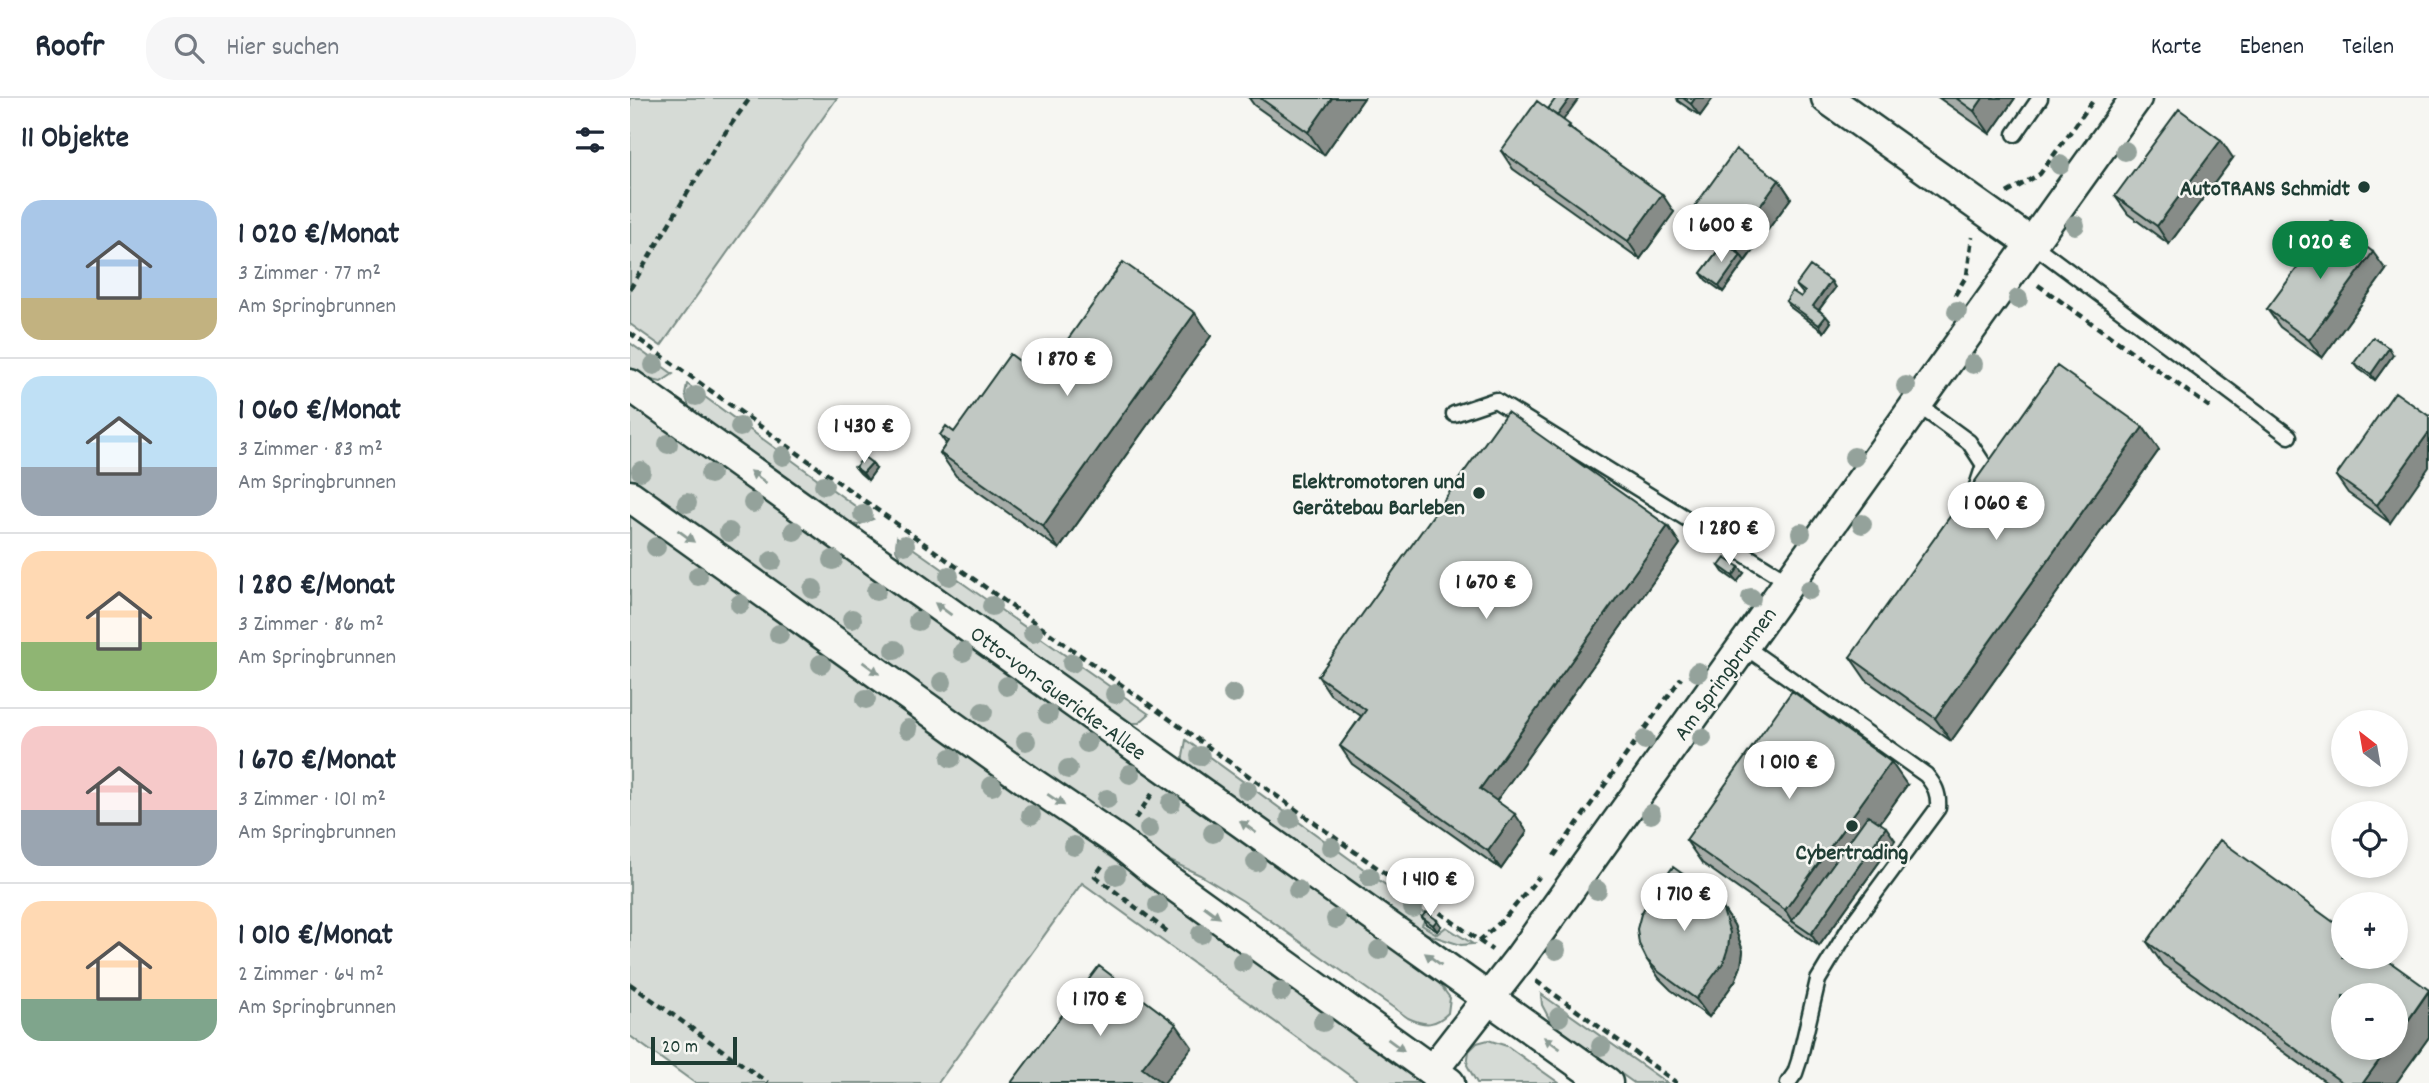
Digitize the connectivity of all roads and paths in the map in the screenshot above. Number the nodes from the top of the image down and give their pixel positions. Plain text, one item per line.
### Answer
1 (750, 98) edge
2 (1827, 98) edge
3 (2040, 98) edge
4 (2095, 98) edge
5 (2136, 98) edge
6 (2015, 134) dead end
7 (1986, 211) junction
8 (2031, 243) junction
9 (630, 289) edge
10 (1950, 303) dead end
11 (630, 334) edge
12 (630, 385) edge
13 (1917, 404) junction
14 (1454, 414) dead end
15 (2289, 436) dead end
16 (630, 496) edge
17 (1970, 498) edge
18 (1789, 582) junction
19 (1744, 646) junction
20 (1682, 677) dead end
21 (1553, 857) dead end
22 (1545, 869) dead end
23 (1479, 941) junction
24 (1514, 966) junction
25 (630, 984) edge
26 (1489, 999) junction
27 (1441, 1077) edge
28 (768, 1083) edge
29 (1607, 1083) edge
30 (1677, 1083) edge
31 (1788, 1083) edge

1 - 9 path
2 - 7 street
3 - 6 lane
4 - 7 path
5 - 8 street, Am Springbrunnen
7 - 8 street
7 - 10 path
8 - 13 street, Am Springbrunnen
8 - 15 lane
11 - 23 path
26 -> 12 street, Otto-von-Guericke-Allee
13 - 17 lane
13 - 18 street, Am Springbrunnen
14 - 18 lane
16 -> 27 street
18 - 19 street, Am Springbrunnen
19 - 24 street, Am Springbrunnen
19 - 31 lane
20 - 21 path
22 - 23 path
23 - 24 path
24 - 26 street, Am Springbrunnen
24 - 30 path
25 - 28 path
26 - 27 street
29 -> 26 street, Otto-von-Guericke-Allee

